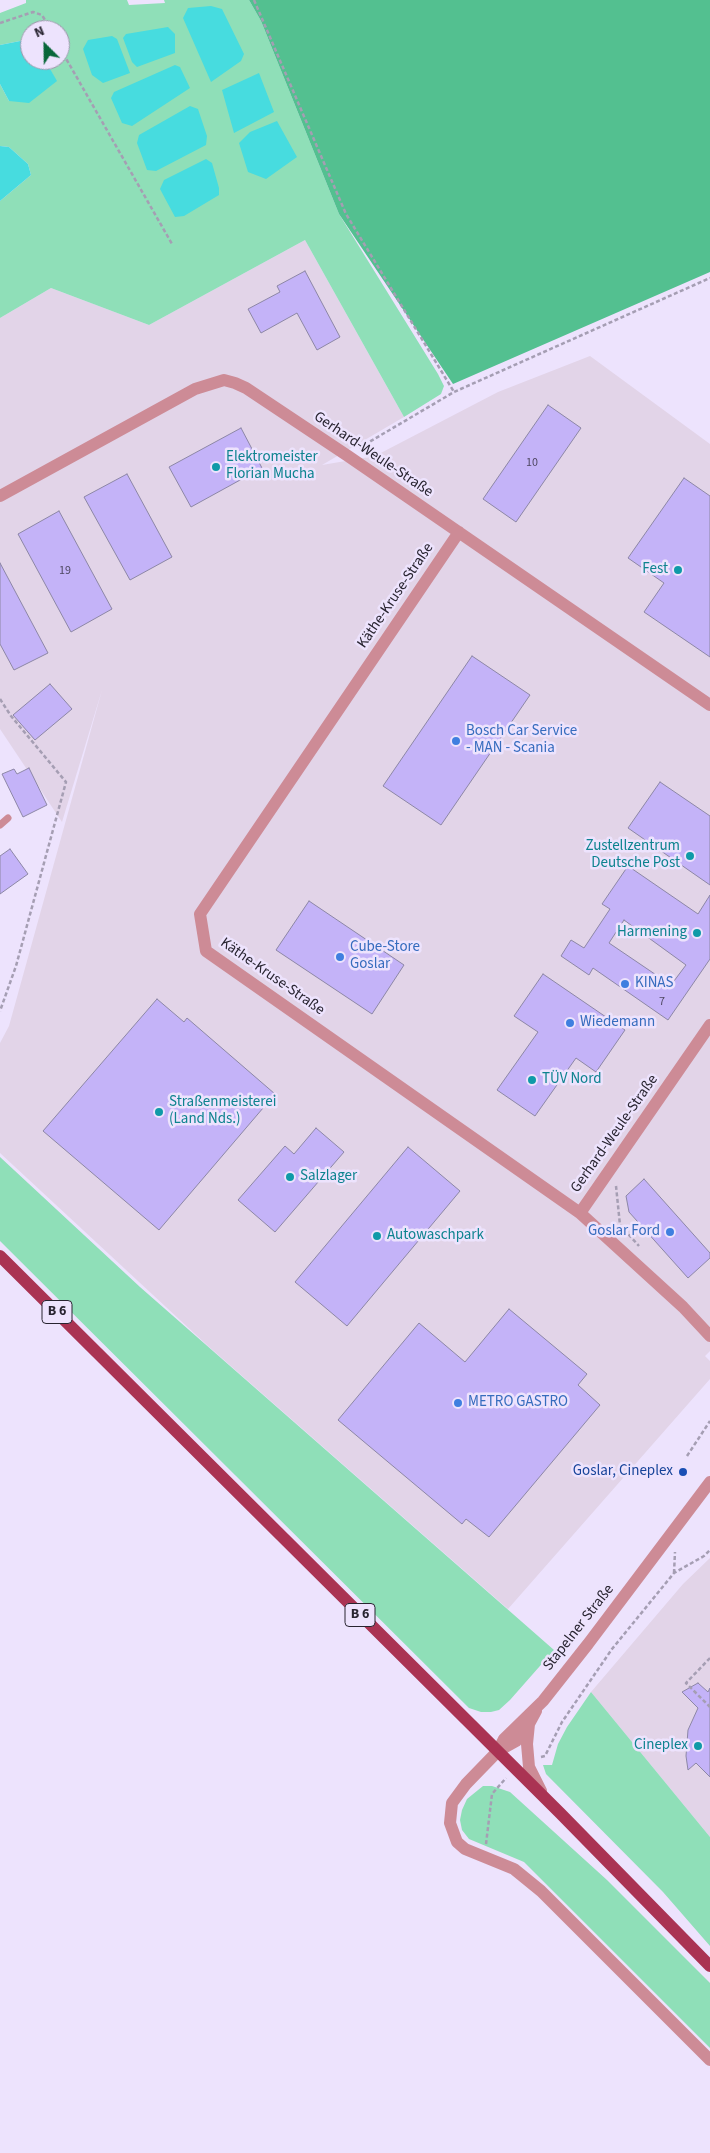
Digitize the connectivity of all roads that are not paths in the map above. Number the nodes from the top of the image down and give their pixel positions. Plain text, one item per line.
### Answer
1 (0, 496) edge
2 (459, 532) junction
3 (710, 705) edge
4 (8, 818) dead end
5 (0, 824) edge
6 (710, 1025) edge
7 (580, 1213) junction
8 (0, 1256) edge
9 (710, 1336) edge
10 (709, 1481) edge
11 (543, 1700) junction
12 (529, 1724) junction
13 (498, 1751) junction
14 (544, 1798) junction
15 (710, 1966) edge
16 (710, 2060) edge

1 - 2 street, Gerhard-Weule-Straße
2 - 3 street, Gerhard-Weule-Straße
2 - 7 street, Käthe-Kruse-Straße
4 - 5 lane
6 - 7 street, Gerhard-Weule-Straße
7 - 9 street, Gerhard-Weule-Straße
8 - 13 main road, B 6
10 - 11 street, Stapelner Straße
11 - 12 street
11 - 13 street, Stapelner Straße
12 - 13 street
12 - 14 street
13 - 14 main road, B 6
13 - 16 street
14 - 15 main road, B 6

